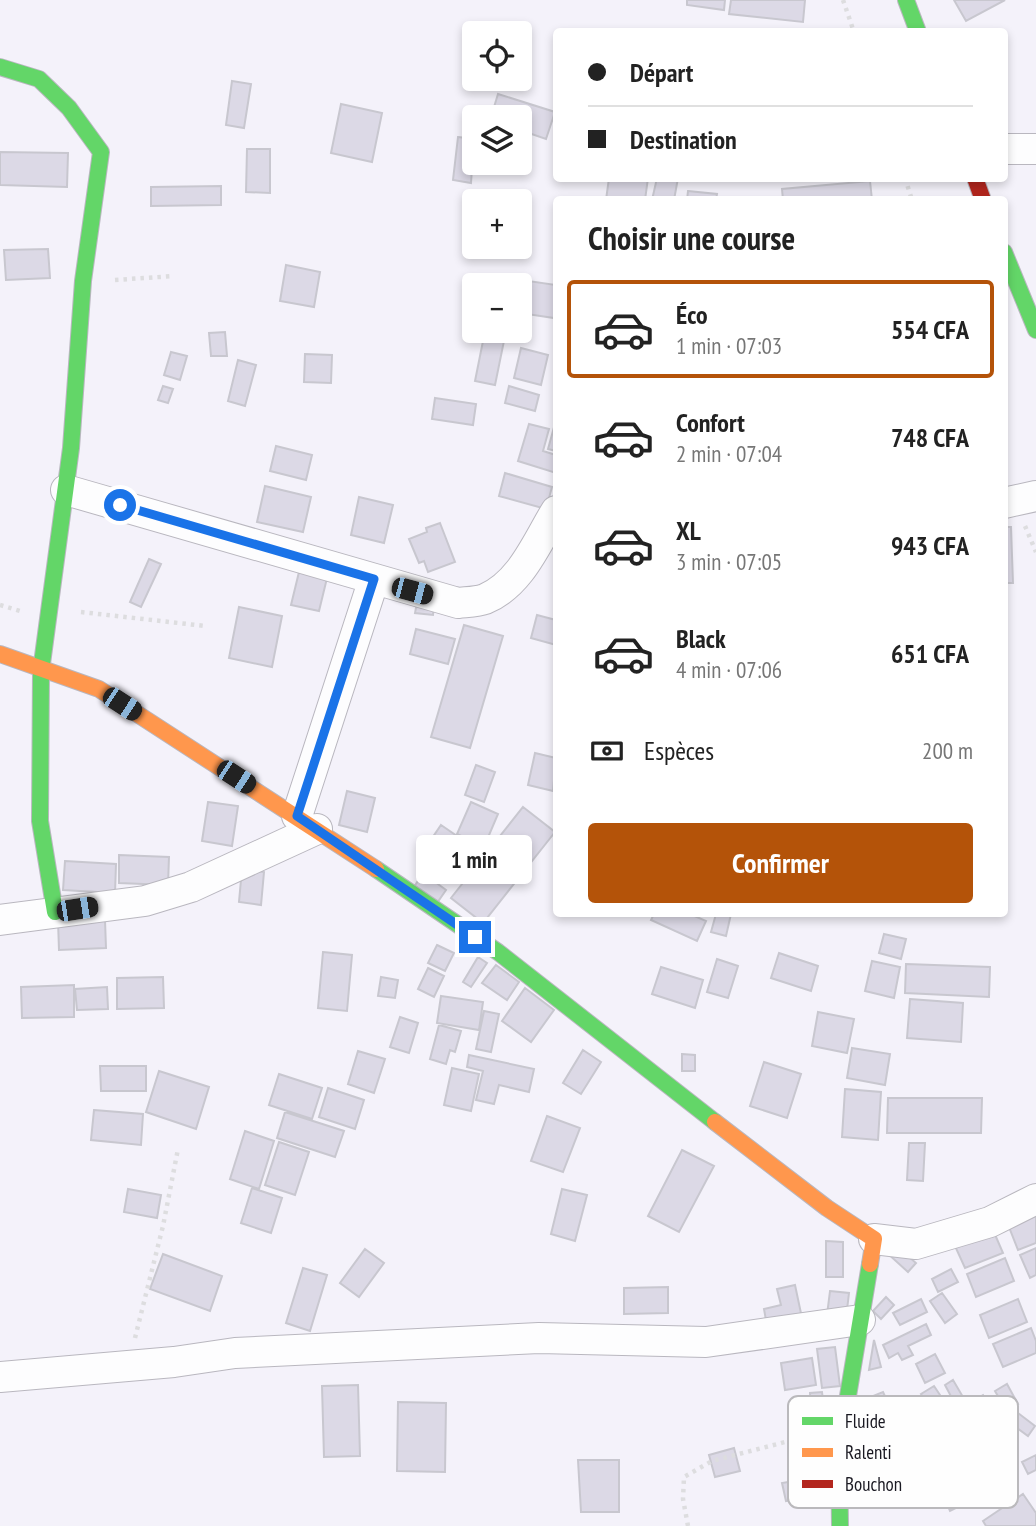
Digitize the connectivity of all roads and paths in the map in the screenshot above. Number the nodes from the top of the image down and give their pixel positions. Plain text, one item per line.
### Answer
1 (843, 0) edge
2 (906, 0) edge
3 (853, 28) edge
4 (916, 28) edge
5 (0, 66) edge
6 (1008, 149) edge
7 (1036, 149) edge
8 (1008, 262) edge
9 (174, 276) dead end
10 (83, 281) junction
11 (1036, 330) edge
12 (66, 490) junction
13 (1036, 496) edge
14 (1008, 502) edge
15 (553, 516) edge
16 (374, 579) junction
17 (51, 609) junction
18 (205, 626) dead end
19 (0, 654) edge
20 (41, 671) junction
21 (307, 823) junction
22 (55, 912) junction
23 (0, 920) edge
24 (178, 1149) dead end
25 (1036, 1199) edge
26 (874, 1239) junction
27 (860, 1320) junction
28 (129, 1366) junction
29 (0, 1377) edge
30 (849, 1396) edge
31 (788, 1442) edge
32 (840, 1508) edge
33 (688, 1526) edge
34 (840, 1526) edge

1 - 3 path
2 - 4 street
5 - 10 street
6 - 7 street
8 - 11 street
9 - 10 path
10 - 12 street
12 - 16 street
12 - 17 street
13 - 14 street
15 - 16 street
16 - 21 street
17 - 18 path
17 - 20 street
19 - 20 street
20 - 21 street
20 - 22 street
21 - 22 street
21 - 26 street
22 - 23 street
24 - 28 path
25 - 26 street
26 - 27 street
27 - 28 street
27 - 30 street
28 - 29 street
31 - 33 path
32 - 34 street

